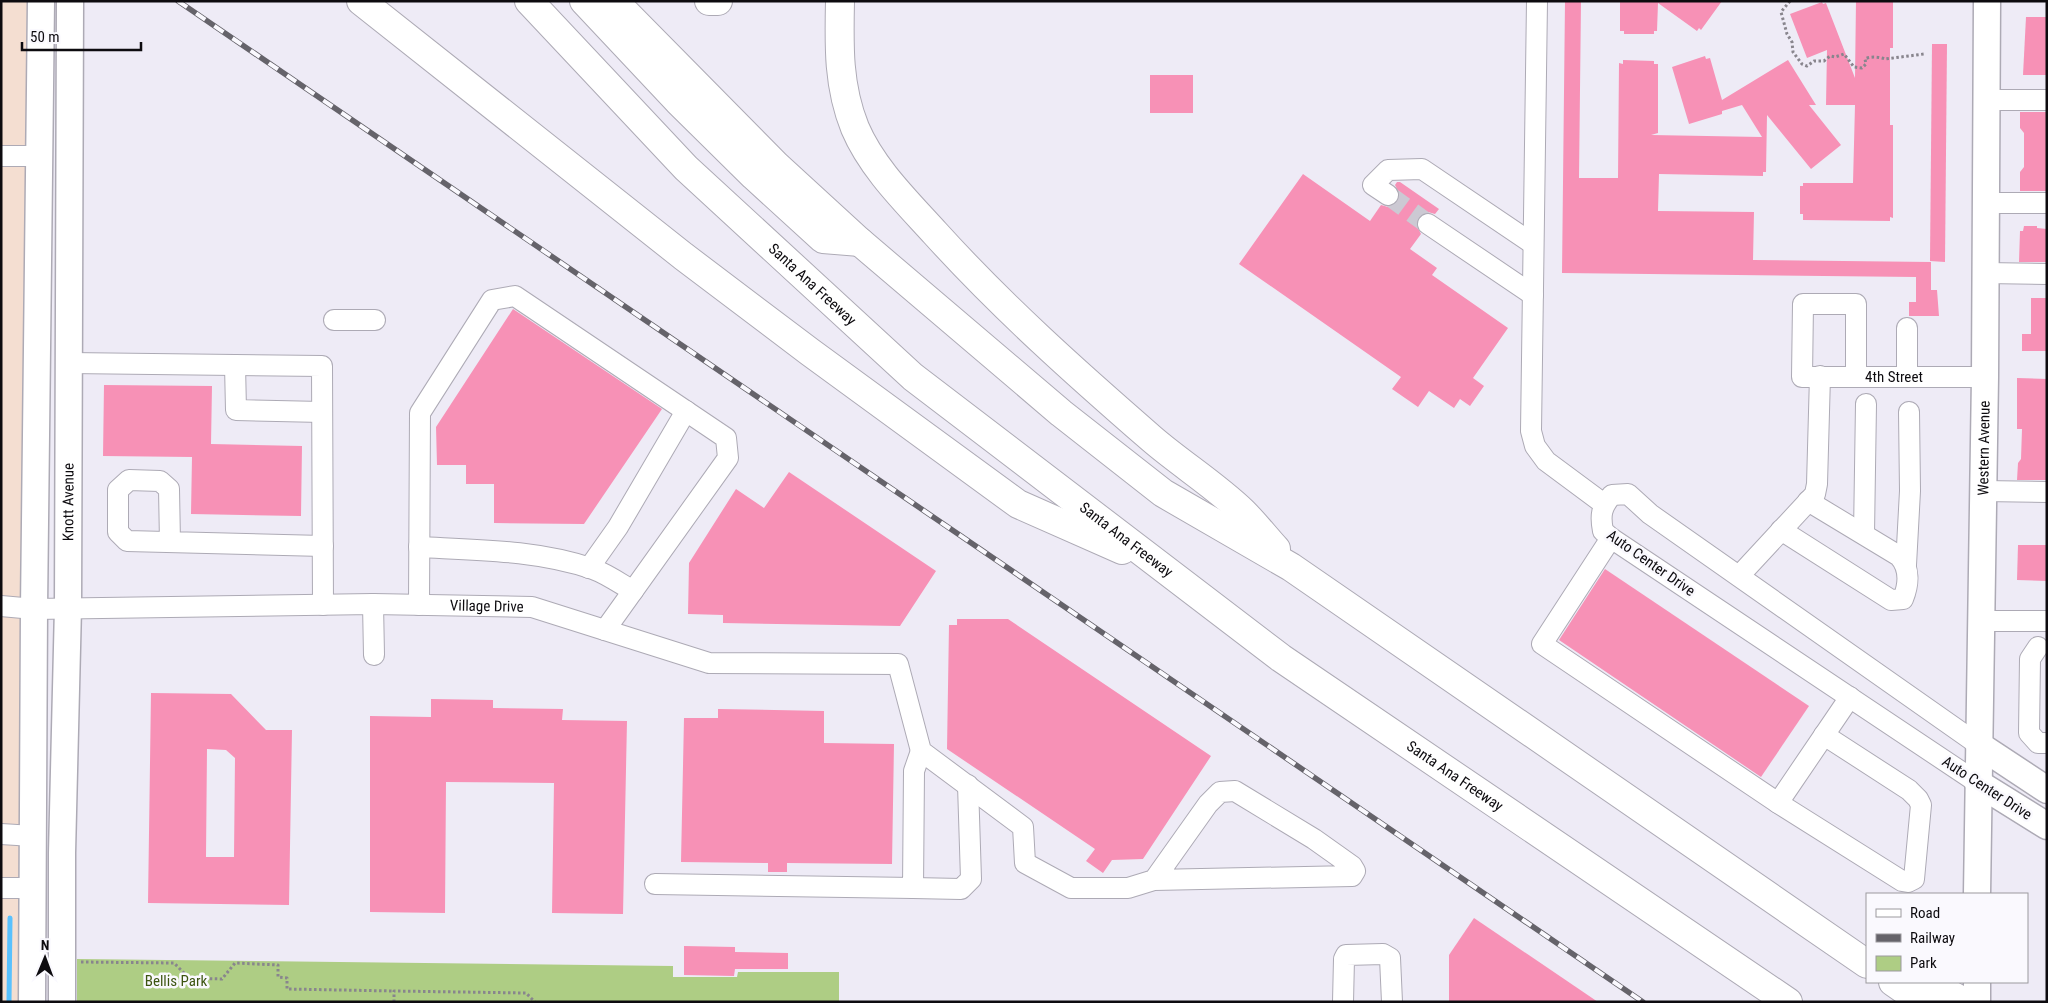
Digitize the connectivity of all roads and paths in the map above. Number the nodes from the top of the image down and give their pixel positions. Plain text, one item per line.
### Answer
1 (41, 1) edge
2 (70, 1) edge
3 (361, 1) edge
4 (529, 1) edge
5 (584, 1) edge
6 (614, 1) edge
7 (709, 1) edge
8 (718, 1) edge
9 (840, 1) edge
10 (1537, 1) edge
11 (1790, 1) edge
12 (1987, 1) edge
13 (1924, 54) dead end
14 (1987, 100) junction
15 (2047, 100) edge
16 (1, 156) edge
17 (40, 156) junction
18 (1388, 196) tunnel mouth
19 (1986, 203) junction
20 (2047, 203) edge
21 (1428, 224) tunnel mouth
22 (860, 242) junction
23 (1533, 244) junction
24 (1986, 273) junction
25 (2047, 274) edge
26 (1532, 295) junction
27 (334, 320) dead end
28 (376, 320) dead end
29 (1907, 328) dead end
30 (69, 363) junction
31 (235, 365) junction
32 (1811, 376) junction
33 (1856, 376) junction
34 (1907, 377) junction
35 (1985, 377) junction
36 (1866, 404) dead end
37 (686, 411) junction
38 (322, 412) junction
39 (1909, 412) dead end
40 (1983, 491) junction
41 (2047, 492) edge
42 (1808, 501) junction
43 (1604, 504) junction
44 (1780, 530) junction
45 (1864, 534) junction
46 (1611, 538) junction
47 (170, 542) dead end
48 (323, 546) junction
49 (419, 548) junction
50 (1906, 565) junction
51 (589, 568) junction
52 (1291, 568) junction
53 (1164, 570) junction
54 (1739, 576) junction
55 (634, 592) junction
56 (373, 604) junction
57 (323, 605) junction
58 (419, 605) junction
59 (1, 606) edge
60 (68, 607) junction
61 (34, 609) junction
62 (1980, 621) junction
63 (2043, 621) edge
64 (605, 630) junction
65 (2042, 648) edge
66 (374, 655) dead end
67 (1850, 697) junction
68 (1824, 735) junction
69 (2047, 743) edge
70 (1979, 745) junction
71 (921, 750) junction
72 (1978, 783) junction
73 (968, 785) junction
74 (2047, 790) edge
75 (1778, 803) junction
76 (2047, 826) edge
77 (1, 834) edge
78 (33, 836) junction
79 (1154, 880) junction
80 (655, 884) dead end
81 (1, 888) edge
82 (33, 888) junction
83 (913, 888) junction
84 (1978, 893) edge
85 (1788, 910) junction
86 (1866, 949) edge
87 (1866, 963) edge
88 (80, 972) dead end
89 (1894, 983) edge
90 (1930, 983) edge
91 (1977, 983) edge
92 (394, 991) junction
93 (32, 1002) edge
94 (62, 1002) edge
95 (394, 1002) edge
96 (535, 1002) edge
97 (1344, 1002) edge
98 (1392, 1002) edge
99 (1788, 1002) edge
100 (1922, 1002) edge
101 (1964, 1002) edge
102 (1976, 1002) edge

1 - 17 main road
2 - 30 main road, Knott Avenue
3 - 53 highway
4 - 53 highway, Santa Ana Freeway
5 - 22 highway
6 - 22 highway
7 - 8 highway
9 - 52 highway
10 - 23 street
11 - 13 path
12 - 14 main road, Western Avenue
14 - 15 street
14 - 19 main road, Western Avenue
16 - 17 street
17 - 61 main road
18 - 23 street
19 - 20 street
19 - 24 main road, Western Avenue
21 - 26 street
22 - 52 highway
23 - 26 street
24 - 25 street
24 - 35 main road, Western Avenue
26 - 43 street
27 - 28 street
29 - 34 street
30 - 31 street
30 - 60 main road, Knott Avenue
31 - 38 street
31 - 38 street
32 - 33 street, 4th Street
32 - 33 street
32 - 42 street
33 - 34 street, 4th Street
34 - 35 street, 4th Street
35 - 40 main road, Western Avenue
36 - 45 street
37 - 49 street
37 - 51 street
37 - 55 street
38 - 48 street
39 - 50 street
40 - 41 street
40 - 62 main road, Western Avenue
42 - 44 street
42 - 45 street
43 - 46 street, Auto Center Drive
43 - 54 street, Auto Center Drive
44 - 50 street
44 - 54 street
45 - 50 street
46 - 67 street, Auto Center Drive
46 - 75 street
47 - 48 street
48 - 57 street
49 - 51 street
49 - 58 street
51 - 55 street
52 - 85 highway
53 - 99 highway, Santa Ana Freeway
54 - 70 street, Auto Center Drive
55 - 64 street
56 - 57 street, Village Drive
56 - 58 street, Village Drive
56 - 66 street
57 - 60 street, Village Drive
58 - 64 street, Village Drive
59 - 61 street, Village Drive
60 - 61 street, Village Drive
60 - 94 main road, Knott Avenue
61 - 78 main road
62 - 63 street
62 - 70 main road, Western Avenue
63 - 65 street
64 - 71 street, Village Drive
65 - 69 street
67 - 68 street
67 - 72 street, Auto Center Drive
68 - 75 street
68 - 75 street
70 - 72 main road, Western Avenue
70 - 74 main road, Auto Center Drive
71 - 73 street
71 - 83 street
72 - 76 main road, Auto Center Drive
72 - 84 main road, Western Avenue
73 - 79 street
73 - 83 street
77 - 78 street
78 - 82 main road
79 - 79 street
80 - 83 street
81 - 82 street
82 - 93 main road
85 - 86 highway
85 - 87 highway
88 - 92 path
89 - 100 highway
90 - 101 highway
91 - 102 main road
92 - 95 path
92 - 96 path
97 - 98 street

